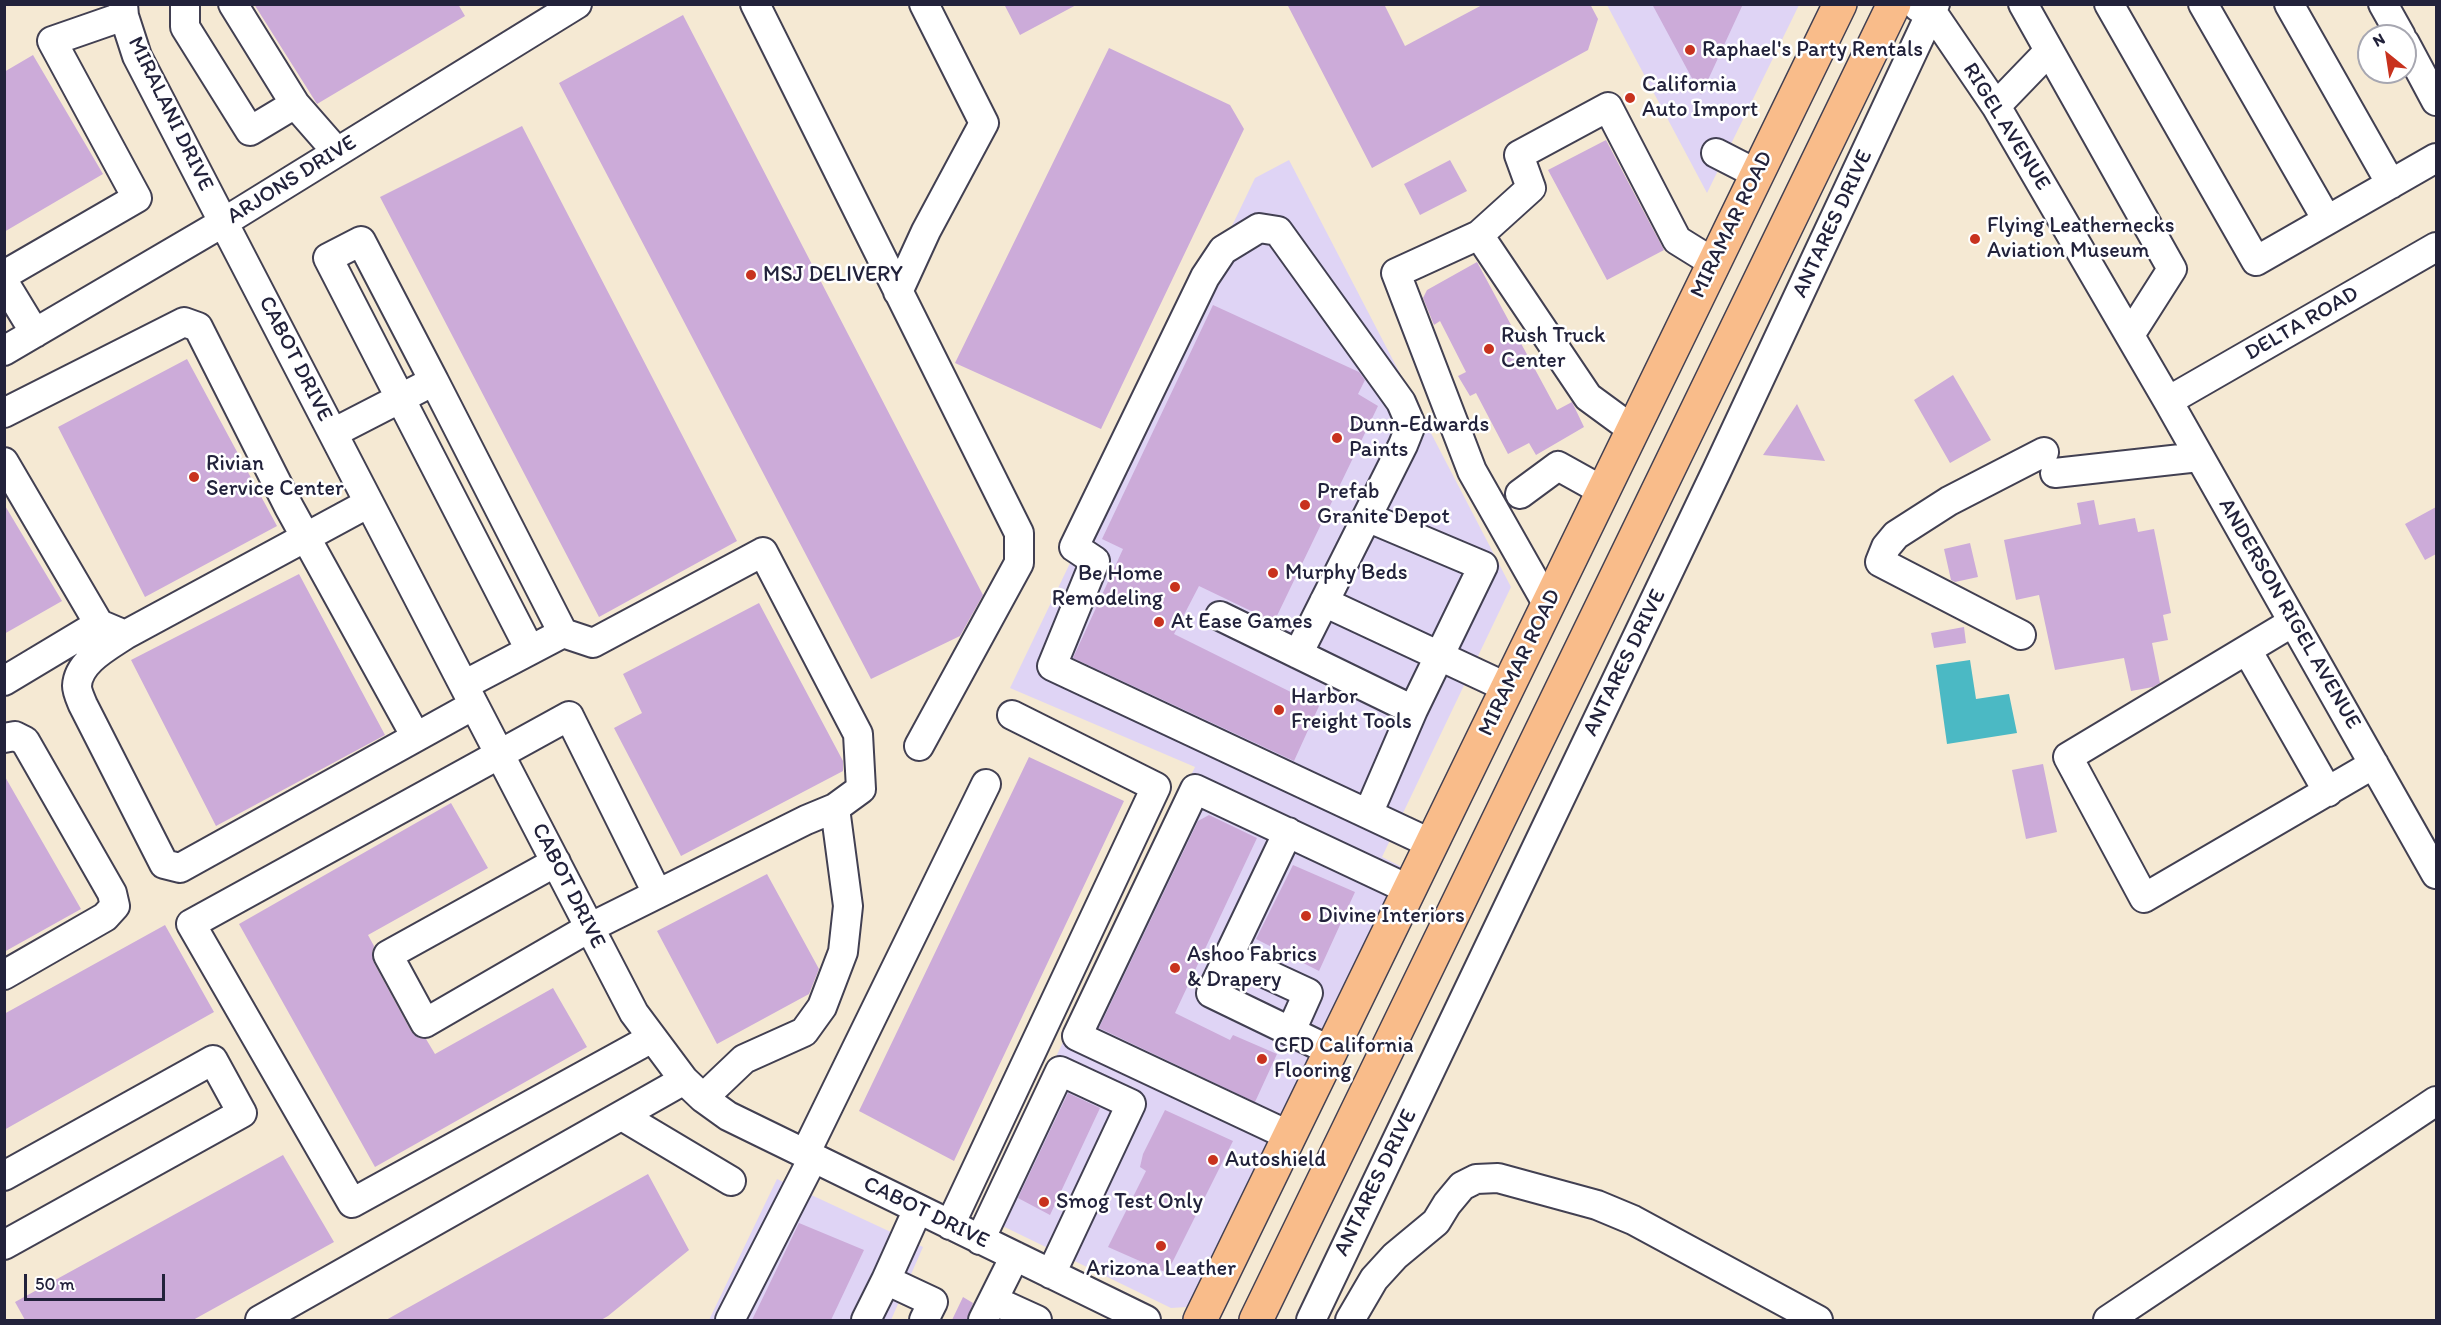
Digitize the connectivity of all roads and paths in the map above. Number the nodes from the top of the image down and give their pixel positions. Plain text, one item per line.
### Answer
1 (185, 4) edge
2 (233, 4) edge
3 (578, 4) edge
4 (924, 4) edge
5 (1840, 4) edge
6 (1894, 4) edge
7 (2023, 4) edge
8 (2109, 4) edge
9 (2203, 4) edge
10 (2289, 4) edge
11 (2384, 4) edge
12 (758, 6) edge
13 (1927, 7) edge
14 (123, 10) edge
15 (547, 12) edge
16 (2395, 24) edge
17 (2049, 51) junction
18 (2417, 66) edge
19 (2436, 100) edge
20 (295, 104) junction
21 (1996, 105) junction
22 (337, 152) junction
23 (1716, 153) dead end
24 (2436, 158) edge
25 (1758, 174) junction
26 (2391, 184) junction
27 (2327, 220) junction
28 (224, 222) junction
29 (1479, 235) junction
30 (2436, 247) edge
31 (1714, 263) junction
32 (4, 275) edge
33 (4, 282) edge
34 (898, 292) junction
35 (35, 333) junction
36 (2135, 345) junction
37 (4, 351) edge
38 (434, 381) junction
39 (400, 398) junction
40 (2168, 401) junction
41 (4, 413) edge
42 (1633, 430) junction
43 (333, 433) junction
44 (2199, 457) junction
45 (4, 462) edge
46 (1603, 491) junction
47 (1520, 494) dead end
48 (369, 503) junction
49 (1367, 517) junction
50 (306, 538) junction
51 (1324, 602) junction
52 (1548, 605) junction
53 (1220, 616) dead end
54 (2293, 622) junction
55 (99, 624) junction
56 (563, 633) junction
57 (125, 635) junction
58 (2021, 635) dead end
59 (530, 650) junction
60 (2247, 650) junction
61 (1298, 654) junction
62 (1440, 657) junction
63 (4, 681) edge
64 (1508, 688) junction
65 (469, 695) junction
66 (1413, 710) junction
67 (1012, 715) dead end
68 (416, 737) junction
69 (4, 738) edge
70 (919, 746) dead end
71 (499, 754) junction
72 (2374, 765) junction
73 (986, 784) dead end
74 (2328, 792) junction
75 (835, 808) junction
76 (1368, 814) junction
77 (1288, 832) junction
78 (1432, 844) junction
79 (556, 862) junction
80 (2436, 874) edge
81 (1410, 890) junction
82 (657, 893) junction
83 (590, 928) junction
84 (1228, 956) junction
85 (4, 975) edge
86 (1290, 1031) junction
87 (1077, 1036) junction
88 (652, 1038) junction
89 (1331, 1051) junction
90 (1060, 1071) junction
91 (694, 1089) junction
92 (2436, 1101) edge
93 (622, 1116) junction
94 (1290, 1136) junction
95 (809, 1156) junction
96 (4, 1176) edge
97 (731, 1181) dead end
98 (918, 1209) junction
99 (950, 1225) junction
100 (980, 1240) junction
101 (4, 1245) edge
102 (1015, 1256) junction
103 (1051, 1274) junction
104 (886, 1280) junction
105 (988, 1310) edge
106 (260, 1320) edge
107 (730, 1320) edge
108 (866, 1320) edge
109 (924, 1320) edge
110 (1037, 1320) edge
111 (1146, 1320) edge
112 (1200, 1320) edge
113 (1256, 1320) edge
114 (1311, 1320) edge
115 (1350, 1320) edge
116 (1818, 1320) edge
117 (2108, 1320) edge

1 - 20 street
2 - 20 street
3 - 15 street, ARJONS DRIVE
4 - 34 street
5 - 25 main road, MIRAMAR ROAD
6 - 113 main road
7 - 17 street
8 - 27 street
9 - 27 street
10 - 26 street
11 - 16 street
12 - 34 street
13 - 21 street, RIGEL AVENUE
13 - 114 street, ANTARES DRIVE
14 - 28 street, MIRALANI DRIVE
14 - 32 street
15 - 22 street, ARJONS DRIVE
17 - 21 street
17 - 36 street
18 - 19 street
20 - 22 street
21 - 36 street, RIGEL AVENUE
22 - 28 street, ARJONS DRIVE
23 - 25 street
24 - 26 street
25 - 31 main road, MIRAMAR ROAD
26 - 27 street
28 - 35 street, ARJONS DRIVE
28 - 43 street, CABOT DRIVE
29 - 31 street
29 - 42 street
29 - 52 street
30 - 40 street, DELTA ROAD
31 - 42 main road, MIRAMAR ROAD
33 - 35 street
34 - 70 street
35 - 37 street, ARJONS DRIVE
36 - 40 street, ANDERSON RIGEL AVENUE
38 - 39 street
38 - 39 street
38 - 56 street
39 - 43 street
39 - 59 street
40 - 44 street, ANDERSON RIGEL AVENUE
41 - 50 street
42 - 46 main road, MIRAMAR ROAD
43 - 48 street, CABOT DRIVE
44 - 54 street, ANDERSON RIGEL AVENUE
44 - 58 street
45 - 55 street
46 - 47 street
46 - 52 main road, MIRAMAR ROAD
48 - 50 street
48 - 65 street, CABOT DRIVE
49 - 51 street
49 - 62 street
49 - 76 street
50 - 57 street
50 - 68 street
51 - 61 street
51 - 62 street
52 - 64 main road, MIRAMAR ROAD
53 - 61 street
54 - 60 street
54 - 72 street, ANDERSON RIGEL AVENUE
55 - 57 street
55 - 63 street
56 - 59 street
56 - 75 street
57 - 68 street
59 - 65 street
60 - 74 street
60 - 74 street
61 - 66 street
62 - 64 street
62 - 66 street
64 - 78 main road, MIRAMAR ROAD
65 - 68 street
65 - 71 street, CABOT DRIVE
66 - 76 street
67 - 99 street
69 - 85 street
71 - 79 street, CABOT DRIVE
71 - 82 street
71 - 88 street
72 - 74 street
72 - 80 street, ANDERSON RIGEL AVENUE
73 - 95 street
75 - 82 street
75 - 91 street
76 - 78 street
77 - 81 street
77 - 84 street
77 - 87 street
78 - 81 main road, MIRAMAR ROAD
79 - 83 street, CABOT DRIVE
79 - 83 street
81 - 89 main road, MIRAMAR ROAD
82 - 83 street
83 - 88 street, CABOT DRIVE
84 - 86 street
84 - 86 street
86 - 89 street
87 - 90 street
87 - 94 street
88 - 91 street, CABOT DRIVE
89 - 94 main road, MIRAMAR ROAD
90 - 100 street
90 - 103 street
91 - 93 street
91 - 95 street, CABOT DRIVE
92 - 117 street
93 - 97 street
93 - 106 street
94 - 112 main road, MIRAMAR ROAD
95 - 98 street, CABOT DRIVE
95 - 107 street
96 - 101 street
98 - 99 street, CABOT DRIVE
98 - 104 street
99 - 100 street, CABOT DRIVE
100 - 102 street, CABOT DRIVE
102 - 103 street, CABOT DRIVE
102 - 105 street
103 - 111 street, CABOT DRIVE
104 - 108 street
104 - 109 street
105 - 110 street
115 - 116 street

